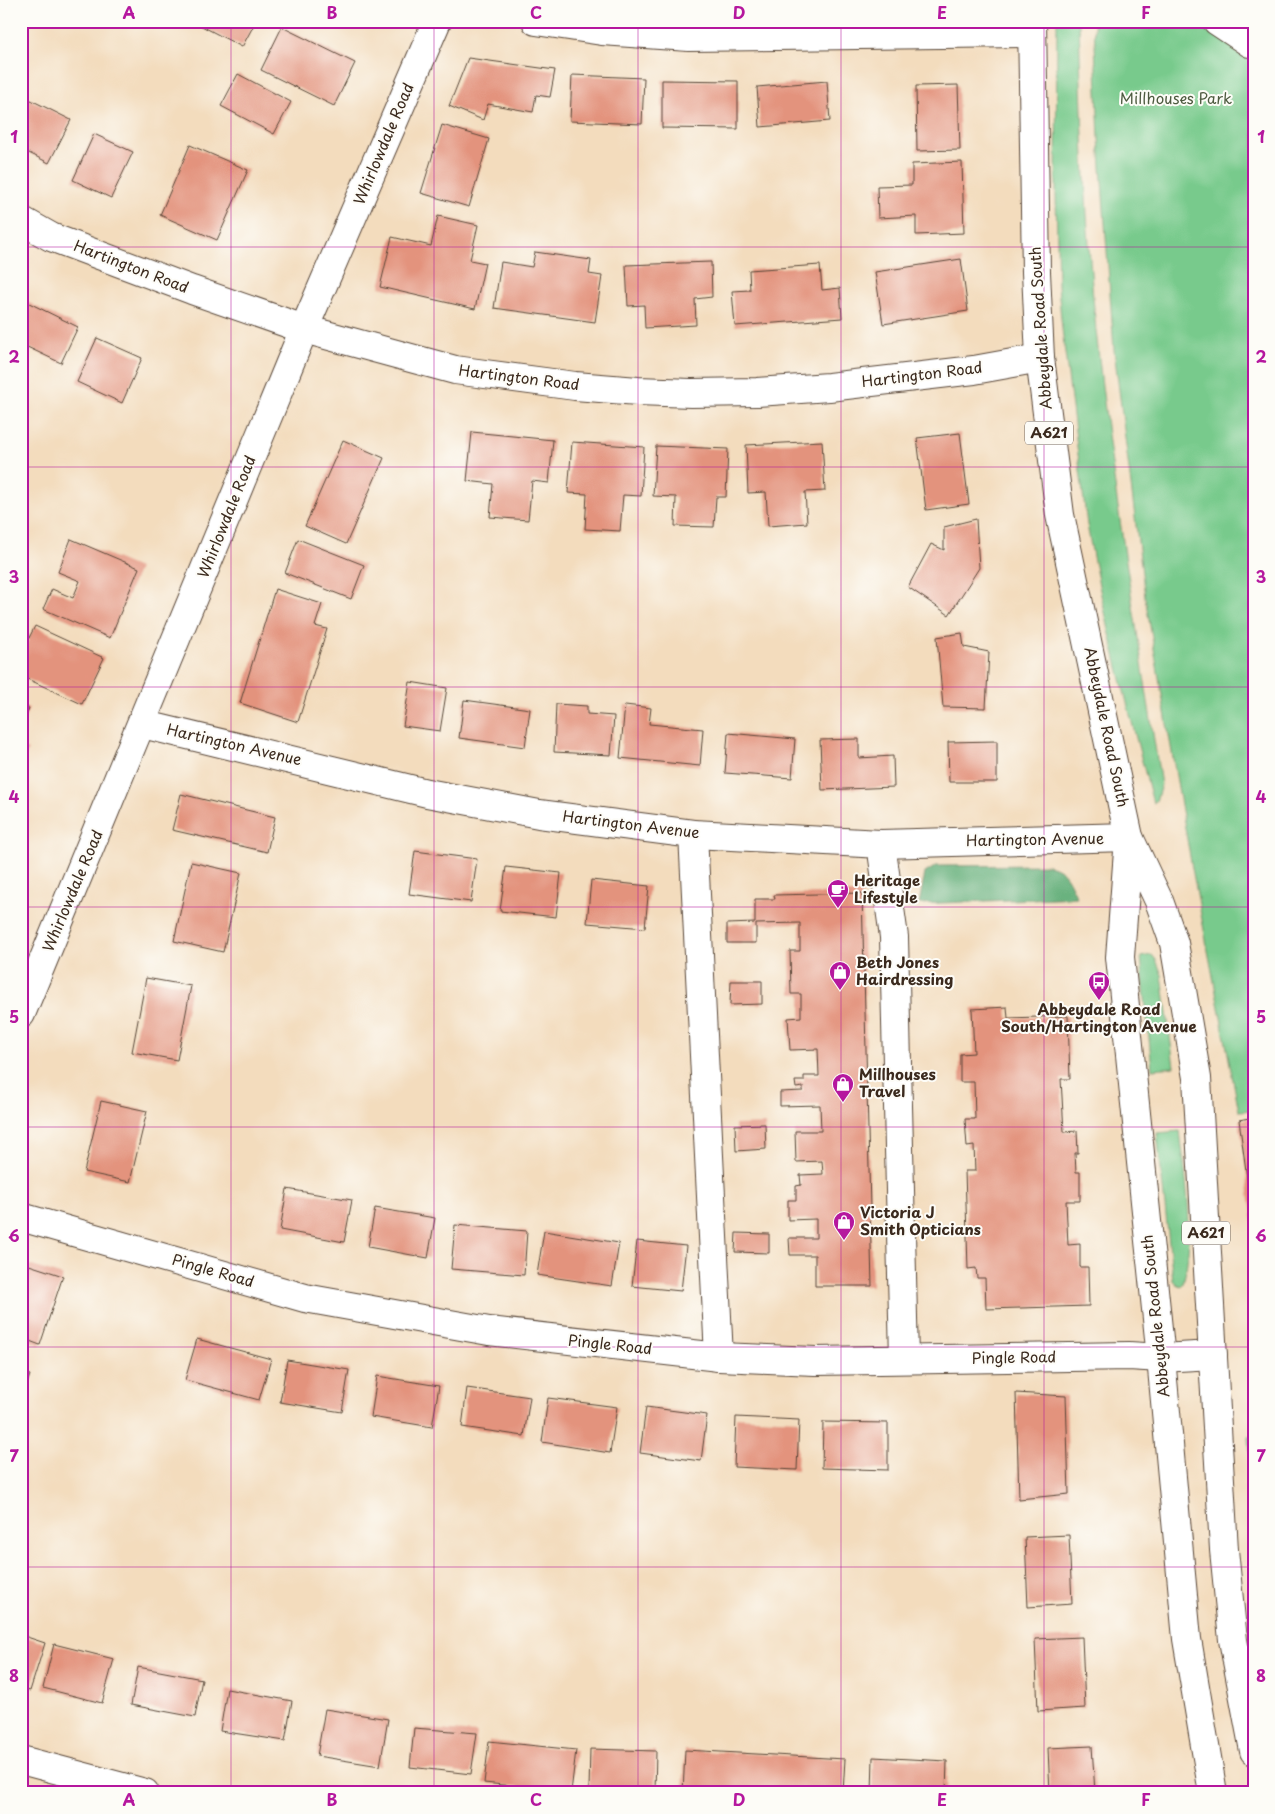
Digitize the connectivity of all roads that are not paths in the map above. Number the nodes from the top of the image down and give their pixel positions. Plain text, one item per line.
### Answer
1 (437, 21) edge
2 (536, 21) edge
3 (1218, 21) edge
4 (1032, 27) edge
5 (1250, 44) dead end
6 (21, 220) edge
7 (304, 329) junction
8 (1040, 358) junction
9 (142, 724) junction
10 (693, 834) junction
11 (1130, 837) junction
12 (881, 844) junction
13 (21, 1014) edge
14 (21, 1217) edge
15 (1213, 1355) junction
16 (719, 1357) junction
17 (1161, 1358) junction
18 (904, 1359) junction
19 (1254, 1751) edge
20 (21, 1760) edge
21 (145, 1793) edge
22 (1213, 1793) edge

1 - 7 street, Whirlowdale Road
2 - 4 street
3 - 5 street
4 - 8 street, Abbeydale Road South / A621
6 - 7 street, Hartington Road
7 - 8 street, Hartington Road
7 - 9 street, Whirlowdale Road
8 - 11 street, Abbeydale Road South / A621
9 - 10 street, Hartington Avenue
9 - 13 street, Whirlowdale Road
10 - 12 street, Hartington Avenue
10 - 16 street
11 - 12 street, Hartington Avenue
11 - 15 street, Abbeydale Road South / A621
11 - 17 street, Abbeydale Road South / A621
12 - 18 street
14 - 16 street, Pingle Road
15 - 17 street, Pingle Road
15 - 19 street, Abbeydale Road South / A621
16 - 18 street, Pingle Road
17 - 18 street, Pingle Road
17 - 22 street, Abbeydale Road South / A621
20 - 21 street

